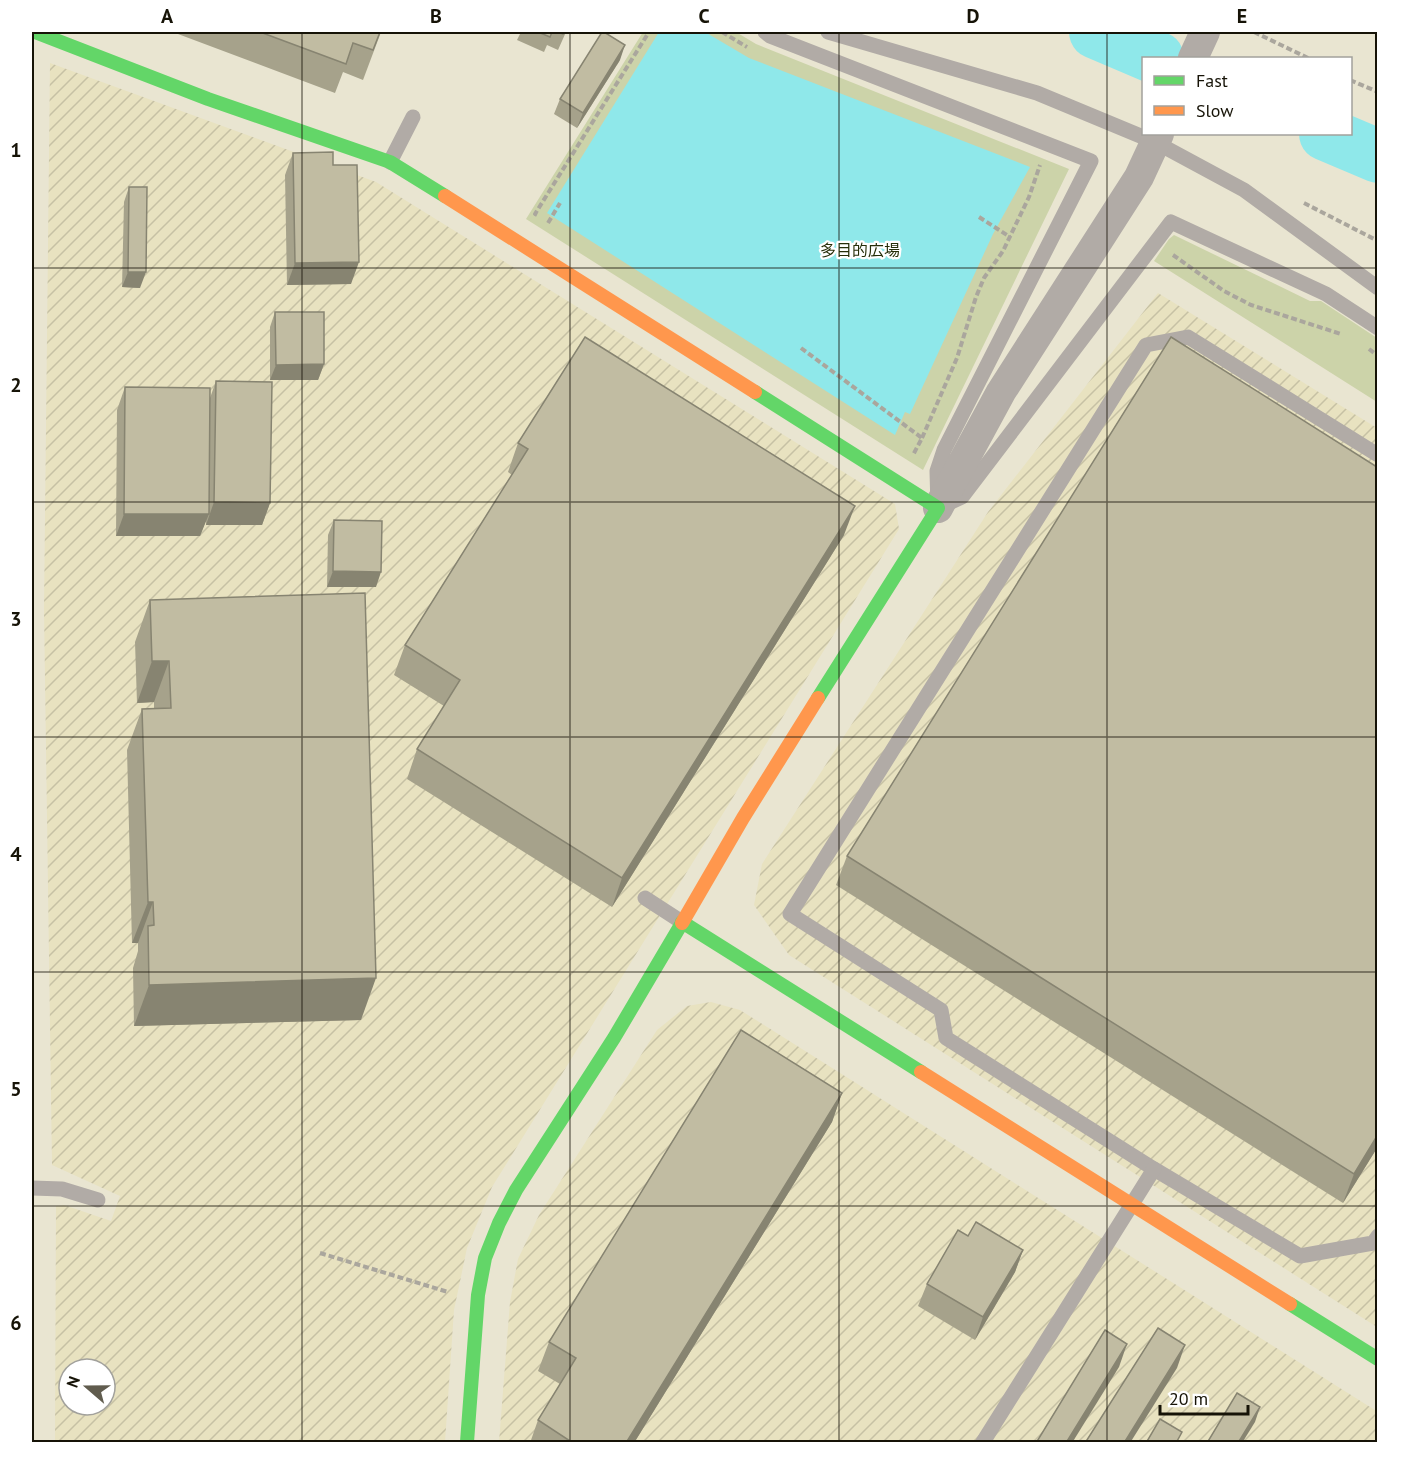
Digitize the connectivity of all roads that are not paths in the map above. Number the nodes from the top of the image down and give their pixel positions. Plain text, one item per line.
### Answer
1 (35, 32) edge
2 (765, 32) edge
3 (828, 32) edge
4 (1205, 32) edge
5 (1193, 57) edge
6 (413, 117) dead end
7 (1142, 132) edge
8 (1157, 138) edge
9 (390, 162) junction
10 (1377, 288) edge
11 (1377, 328) edge
12 (1377, 456) edge
13 (938, 508) junction
14 (645, 898) dead end
15 (682, 922) junction
16 (1154, 1169) junction
17 (32, 1188) edge
18 (98, 1200) dead end
19 (1132, 1205) junction
20 (1377, 1236) edge
21 (1377, 1359) edge
22 (467, 1443) edge
23 (984, 1443) edge

1 - 9 street
2 - 13 lane
3 - 7 lane
4 - 5 street
6 - 9 lane
8 - 10 lane
8 - 13 street
9 - 13 street
11 - 13 lane
12 - 16 lane
13 - 15 street
14 - 15 lane
15 - 19 street
15 - 22 street
16 - 19 lane
16 - 20 lane
17 - 18 lane
19 - 21 street
19 - 23 lane

